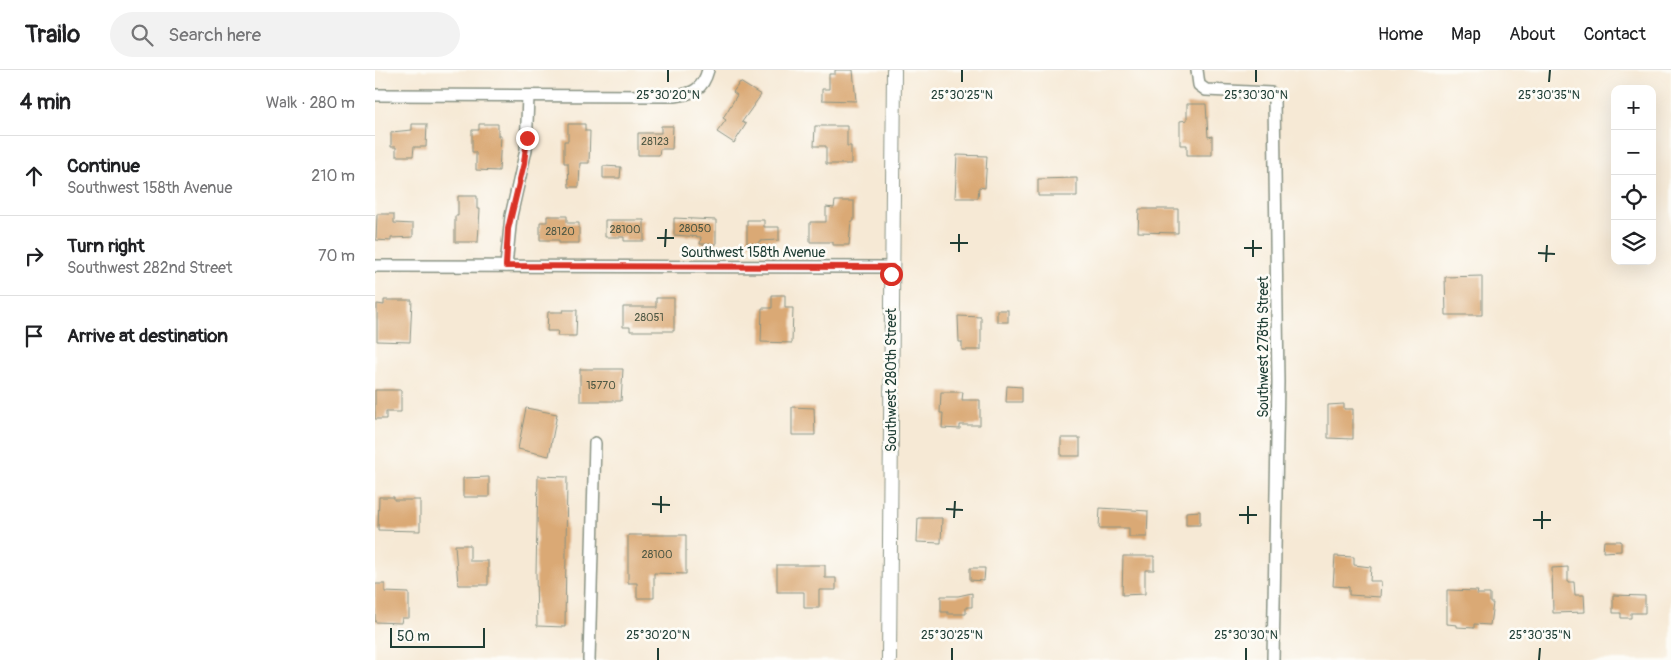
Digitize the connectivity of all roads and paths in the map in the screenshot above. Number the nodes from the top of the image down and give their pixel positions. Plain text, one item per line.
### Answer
1 (707, 70) edge
2 (894, 70) edge
3 (1197, 70) edge
4 (375, 95) edge
5 (529, 96) junction
6 (375, 266) edge
7 (506, 266) junction
8 (892, 267) junction
9 (595, 443) dead end
10 (589, 660) edge
11 (889, 660) edge
12 (1273, 660) edge

1 - 5 street
2 - 8 street, Southwest 280th Street
3 - 12 street, Southwest 278th Street
4 - 5 street
5 - 7 street
6 - 7 street, Southwest 158th Avenue
7 - 8 street, Southwest 158th Avenue
8 - 11 street, Southwest 280th Street
9 - 10 street

